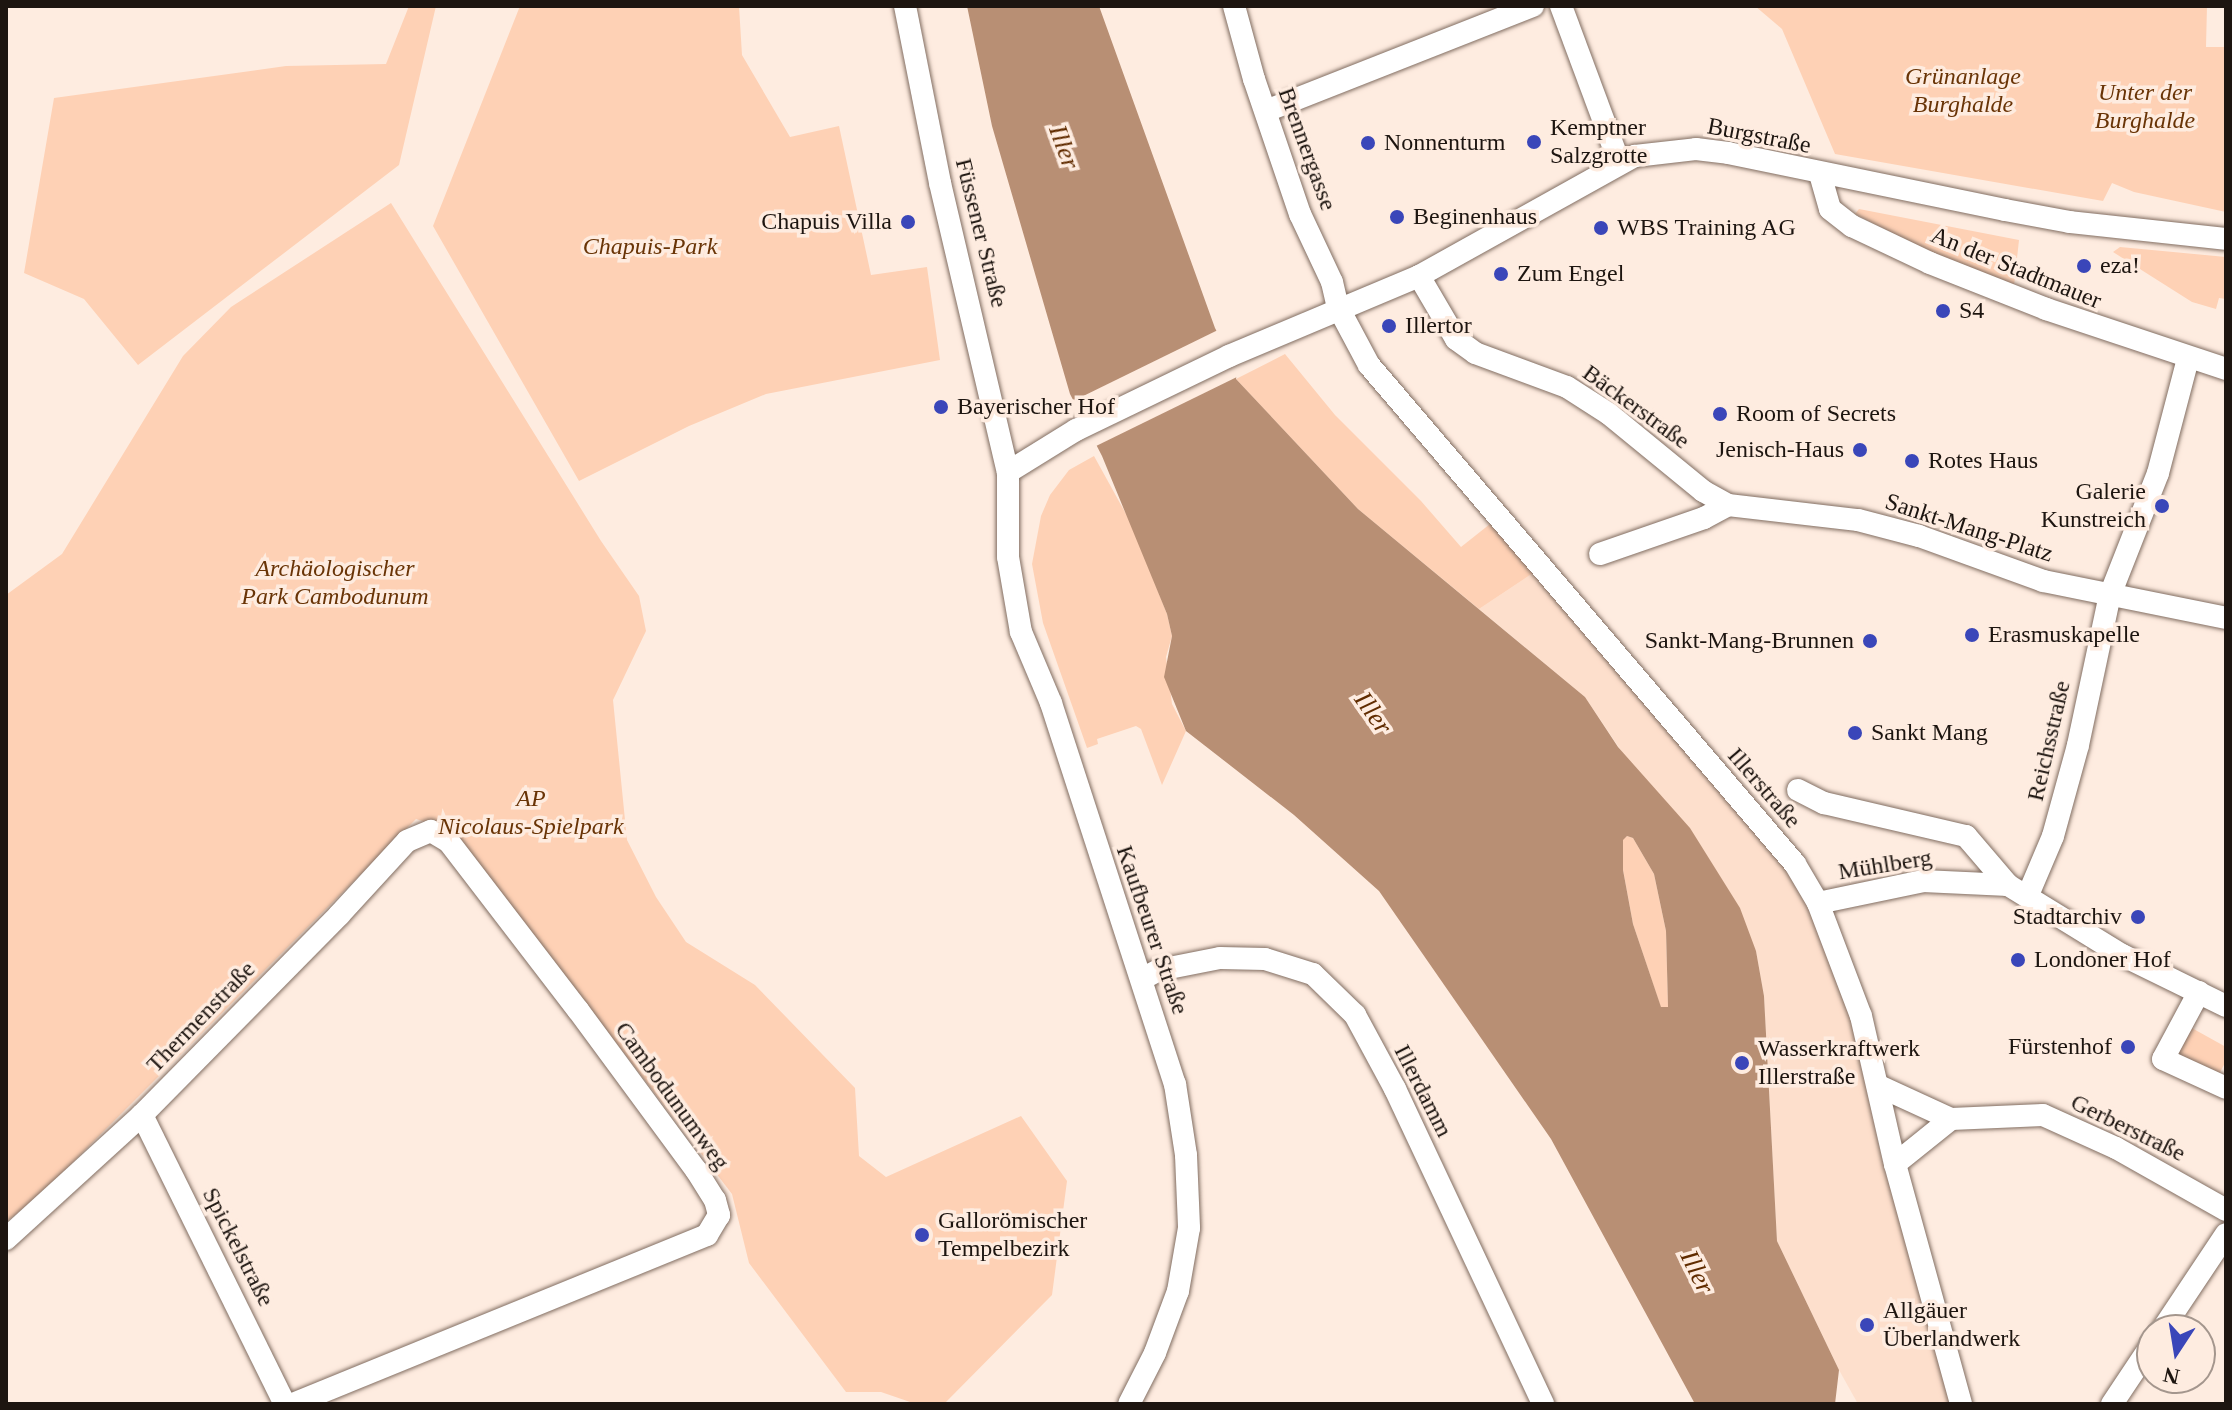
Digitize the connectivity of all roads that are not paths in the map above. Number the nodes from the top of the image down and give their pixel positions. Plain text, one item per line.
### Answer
1 (905, 6) edge
2 (1234, 6) edge
3 (1533, 6) edge
4 (1561, 6) edge
5 (1266, 111) junction
6 (1619, 162) junction
7 (1820, 174) junction
8 (2226, 239) edge
9 (1419, 276) junction
10 (1338, 307) junction
11 (2188, 359) junction
12 (2226, 369) edge
13 (1008, 472) junction
14 (1728, 505) junction
15 (1858, 520) joint
16 (1600, 554) dead end
17 (2110, 595) junction
18 (2226, 618) edge
19 (1798, 790) dead end
20 (431, 831) joint
21 (2018, 890) junction
22 (1818, 903) junction
23 (1142, 979) junction
24 (2199, 992) junction
25 (2226, 1006) edge
26 (1879, 1086) junction
27 (2226, 1088) edge
28 (142, 1115) junction
29 (1951, 1119) junction
30 (1895, 1164) junction
31 (2226, 1209) edge
32 (2226, 1234) edge
33 (6, 1239) edge
34 (2173, 1314) edge
35 (2136, 1368) edge
36 (285, 1404) edge
37 (292, 1404) edge
38 (1129, 1404) edge
39 (1543, 1404) edge
40 (1961, 1404) edge
41 (2112, 1404) edge

1 - 13 street, Füssener Straße
2 - 5 street, Brennergasse
3 - 5 street
4 - 6 street
5 - 10 street, Brennergasse
6 - 7 street, Burgstraße
6 - 9 street, Burgstraße
7 - 8 street, Burgstraße
7 - 11 street, An der Stadtmauer
9 - 10 street, Burgstraße
9 - 14 street, Bäckerstraße
10 - 13 street, Burgstraße
10 - 22 street, Illerstraße
11 - 12 street, An der Stadtmauer
11 - 17 street, Reichsstraße
13 - 23 street, Kaufbeurer Straße
14 - 15 street, Bäckerstraße
14 - 16 street
15 - 17 street, Sankt-Mang-Platz
17 - 18 street, Sankt-Mang-Platz
17 - 21 street, Reichsstraße
19 - 21 street
20 - 28 street, Thermenstraße
20 - 37 street, Cambodunumweg
21 - 22 street, Mühlberg
21 - 24 street
22 - 26 street, Illerstraße
23 - 38 street, Kaufbeurer Straße
23 - 39 street, Illerdamm
24 - 25 street
24 - 27 street
26 - 29 street, Gerberstraße
26 - 30 street, Illerstraße
28 - 33 street, Thermenstraße
28 - 36 street, Spickelstraße
29 - 30 street
29 - 31 street, Gerberstraße
30 - 40 street, Illerstraße
32 - 34 street
35 - 41 street

